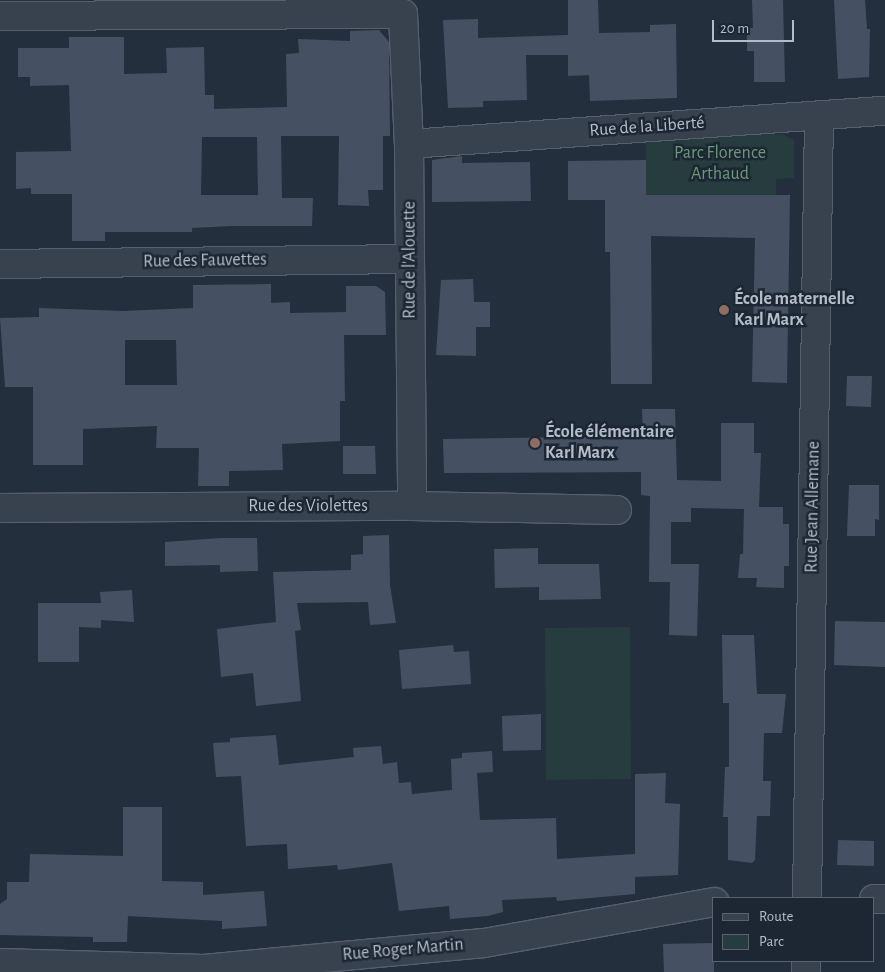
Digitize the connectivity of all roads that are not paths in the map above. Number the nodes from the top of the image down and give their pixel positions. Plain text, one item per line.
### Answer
1 (0, 16) edge
2 (885, 111) edge
3 (819, 116) junction
4 (409, 144) junction
5 (410, 259) junction
6 (0, 264) edge
7 (412, 506) junction
8 (0, 508) edge
9 (617, 510) dead end
10 (807, 897) edge
11 (712, 902) edge
12 (14, 967) edge

1 - 4 street, Rue de l'Alouette
2 - 3 street, Rue de la Liberté
3 - 4 street, Rue de la Liberté
3 - 10 street, Rue Jean Allemane
4 - 5 street, Rue de l'Alouette
5 - 6 street, Rue des Fauvettes
5 - 7 street, Rue de l'Alouette
7 - 8 street, Rue des Violettes
7 - 9 street, Rue des Violettes
11 - 12 street, Rue Roger Martin

